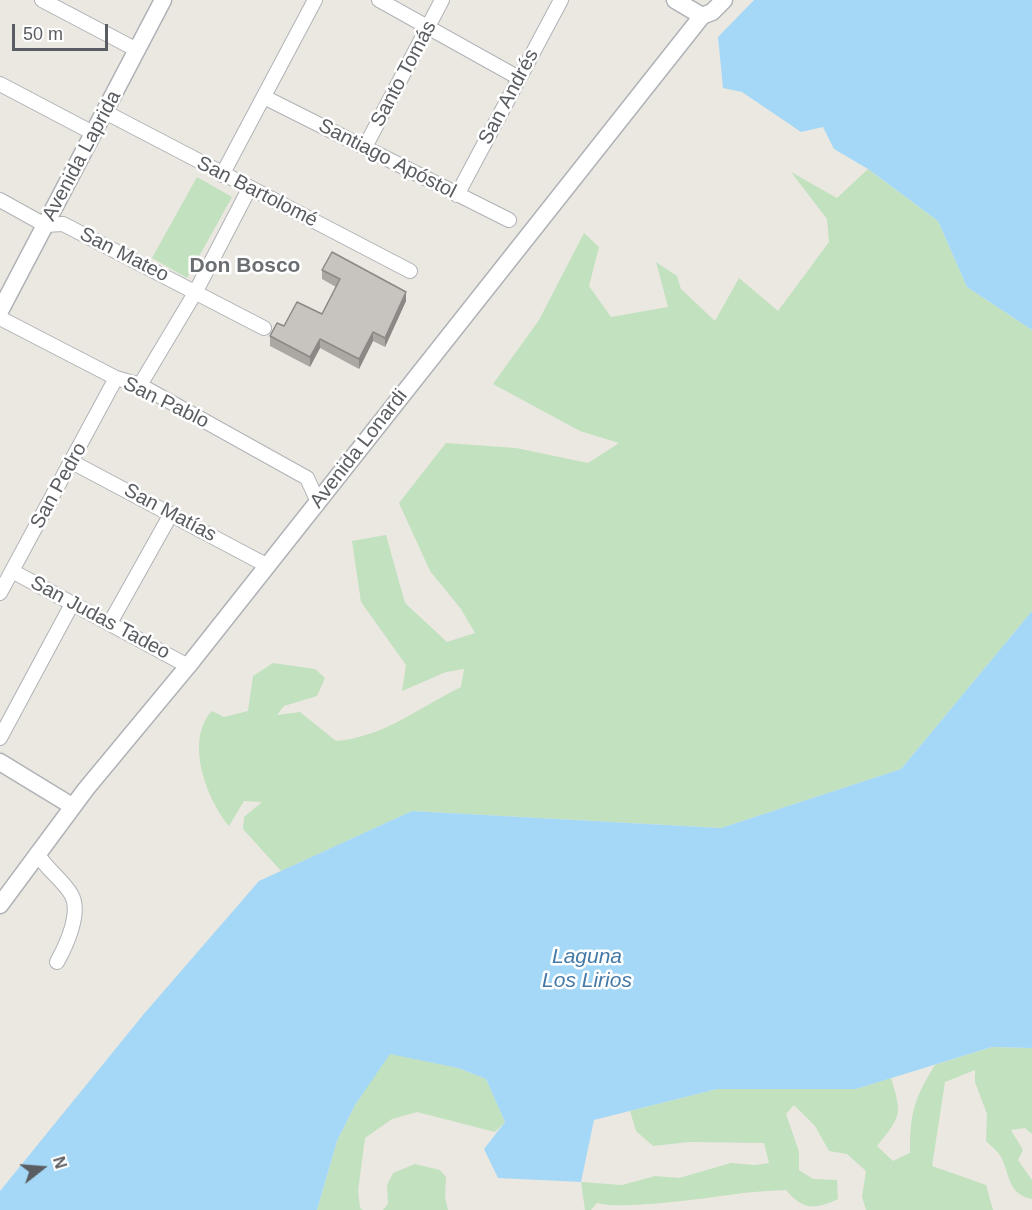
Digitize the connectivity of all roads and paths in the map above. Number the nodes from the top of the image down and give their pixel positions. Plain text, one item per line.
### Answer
1 (42, 0) edge
2 (162, 0) edge
3 (315, 0) edge
4 (379, 0) edge
5 (442, 0) edge
6 (561, 0) edge
7 (675, 0) edge
8 (724, 0) edge
9 (702, 16) junction
10 (428, 27) junction
11 (137, 50) junction
12 (519, 78) junction
13 (0, 84) edge
14 (264, 97) junction
15 (105, 112) junction
16 (93, 133) junction
17 (365, 147) junction
18 (222, 175) junction
19 (249, 189) junction
20 (457, 195) junction
21 (0, 200) edge
22 (509, 220) dead end
23 (45, 225) junction
24 (410, 271) dead end
25 (195, 293) junction
26 (0, 311) edge
27 (0, 318) edge
28 (264, 328) dead end
29 (116, 378) junction
30 (140, 385) junction
31 (72, 462) junction
32 (318, 502) junction
33 (171, 514) junction
34 (266, 565) junction
35 (12, 571) junction
36 (0, 593) edge
37 (72, 604) junction
38 (110, 623) junction
39 (188, 666) junction
40 (0, 738) edge
41 (0, 762) edge
42 (72, 806) junction
43 (37, 854) junction
44 (0, 905) edge
45 (57, 962) dead end

1 - 11 street
2 - 11 street, Avenida Laprida
3 - 14 street
4 - 10 street
5 - 10 street, Santo Tomás
6 - 12 street, San Andrés
7 - 9 street
8 - 9 street, Avenida Lonardi
9 - 32 street, Avenida Lonardi
10 - 12 street
10 - 17 street, Santo Tomás
11 - 15 street, Avenida Laprida
12 - 20 street, San Andrés
13 - 16 street
14 - 17 street, Santiago Apóstol
14 - 18 street
15 - 16 street, Avenida Laprida
15 - 18 street, San Bartolomé
16 - 23 street, Avenida Laprida
17 - 20 street, Santiago Apóstol
18 - 19 street, San Bartolomé
19 - 24 street, San Bartolomé
19 - 25 street
20 - 22 street, Santiago Apóstol
21 - 23 street
23 - 25 street, San Mateo
23 - 26 street, Avenida Laprida
25 - 28 street, San Mateo
25 - 30 street
27 - 29 street, San Pablo
29 - 30 street, San Pablo
29 - 31 street, San Pedro
30 - 32 street, San Pablo
31 - 33 street, San Matías
31 - 35 street, San Pedro
32 - 34 street, Avenida Lonardi
33 - 34 street, San Matías
33 - 38 street
34 - 39 street, Avenida Lonardi
35 - 36 street, San Pedro
35 - 37 street, San Judas Tadeo
37 - 38 street, San Judas Tadeo
37 - 40 street
38 - 39 street, San Judas Tadeo
39 - 42 street, Avenida Lonardi
41 - 42 street
42 - 43 street, Avenida Lonardi
43 - 44 street, Avenida Lonardi
43 - 45 street

